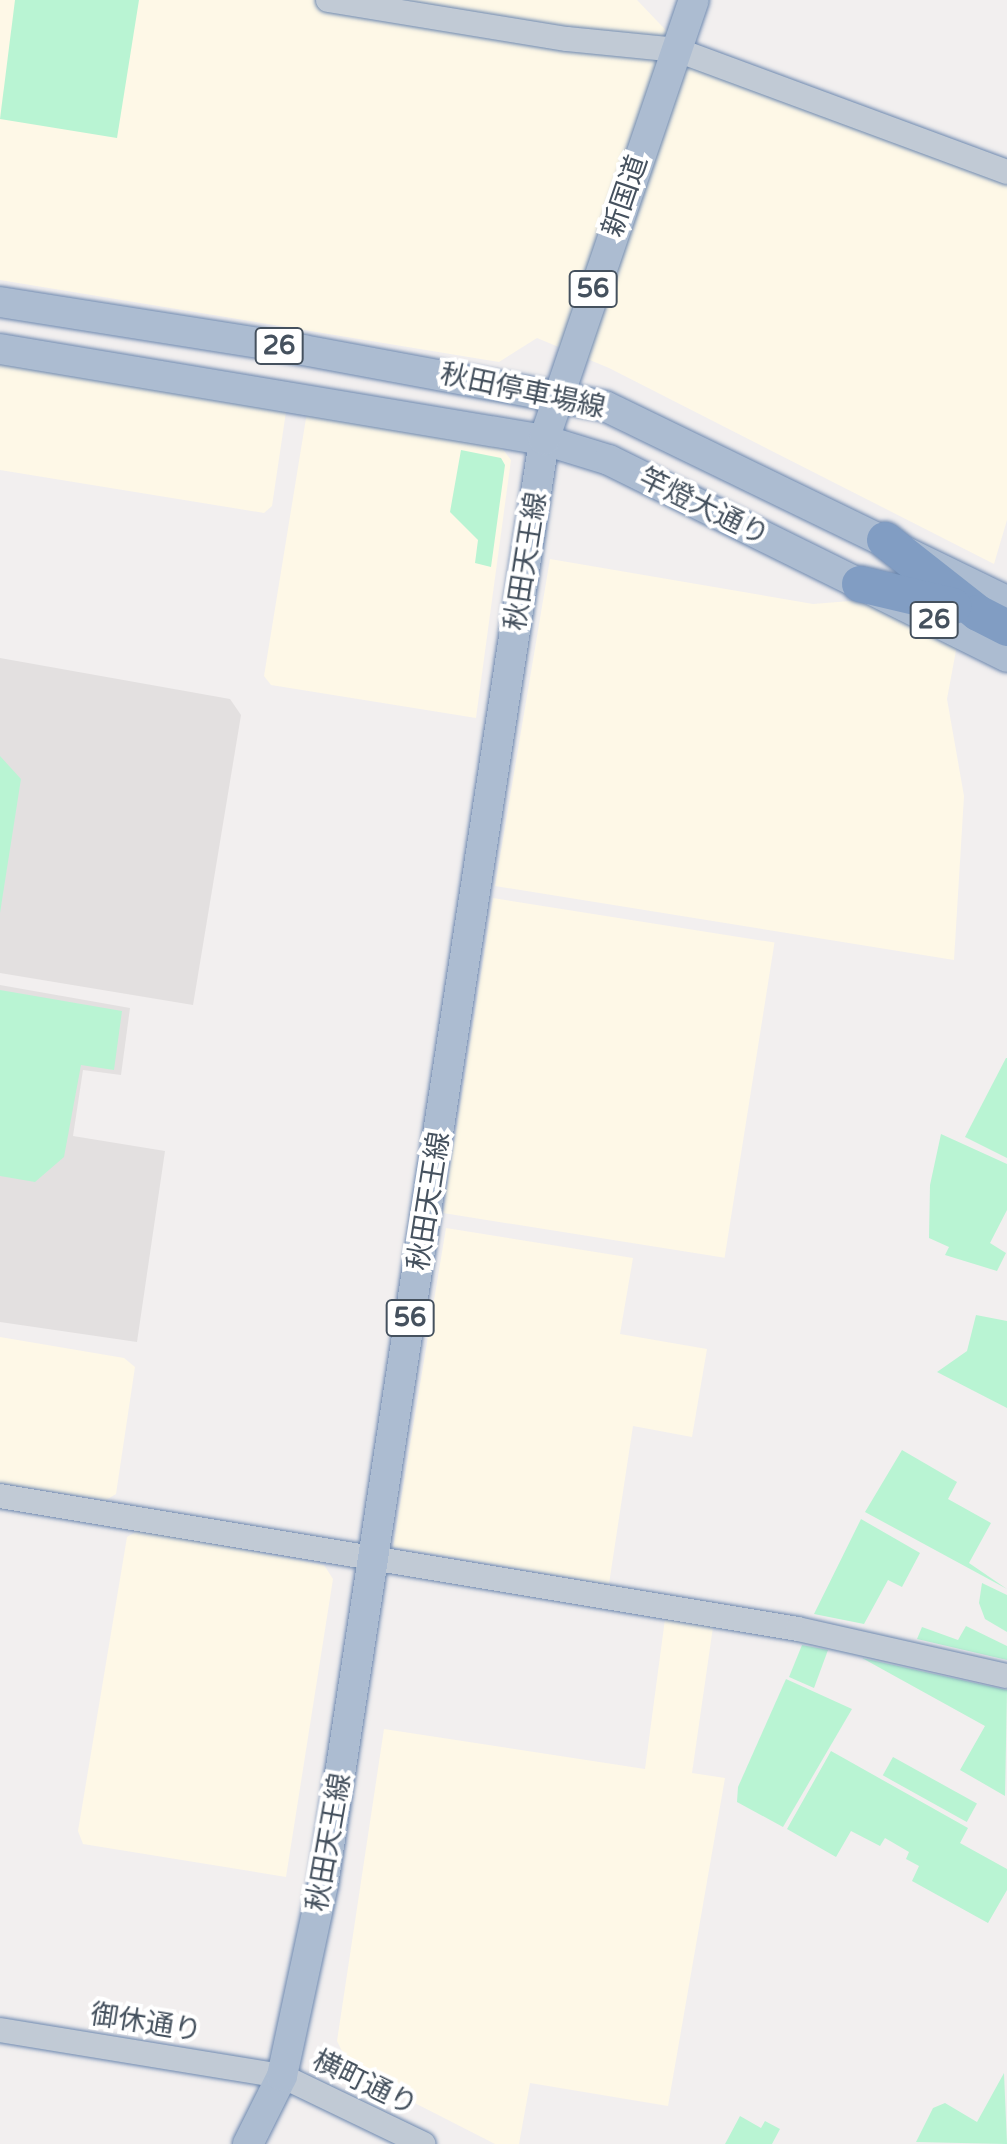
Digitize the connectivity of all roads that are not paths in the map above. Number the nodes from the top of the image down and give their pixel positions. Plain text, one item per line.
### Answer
1 (328, 0) edge
2 (694, 0) edge
3 (677, 50) junction
4 (1007, 172) edge
5 (0, 302) edge
6 (0, 349) edge
7 (557, 393) junction
8 (544, 440) junction
9 (885, 540) joint
10 (860, 584) junction
11 (997, 614) edge
12 (1007, 657) edge
13 (0, 1496) edge
14 (375, 1557) junction
15 (1007, 1676) edge
16 (0, 2030) edge
17 (282, 2076) junction
18 (248, 2144) edge
19 (423, 2144) edge

1 - 3 street
2 - 3 main road, 新国道 / 56
3 - 4 street
3 - 7 main road, 新国道 / 56
5 - 7 main road, 秋田停車場線 / 26
6 - 8 main road, 秋田停車場線 / 26
7 - 8 main road, 秋田天王線 / 56
7 - 9 main road, 秋田停車場線 / 26
8 - 10 main road, 竿燈大通り / 26
8 - 14 main road, 秋田天王線 / 56
9 - 11 highway
10 - 11 highway
10 - 12 main road, 26
13 - 14 street
14 - 15 street
14 - 17 main road, 秋田天王線 / 56
16 - 17 street, 御休通り
17 - 18 main road, 秋田天王線 / 56
17 - 19 street, 横町通り

